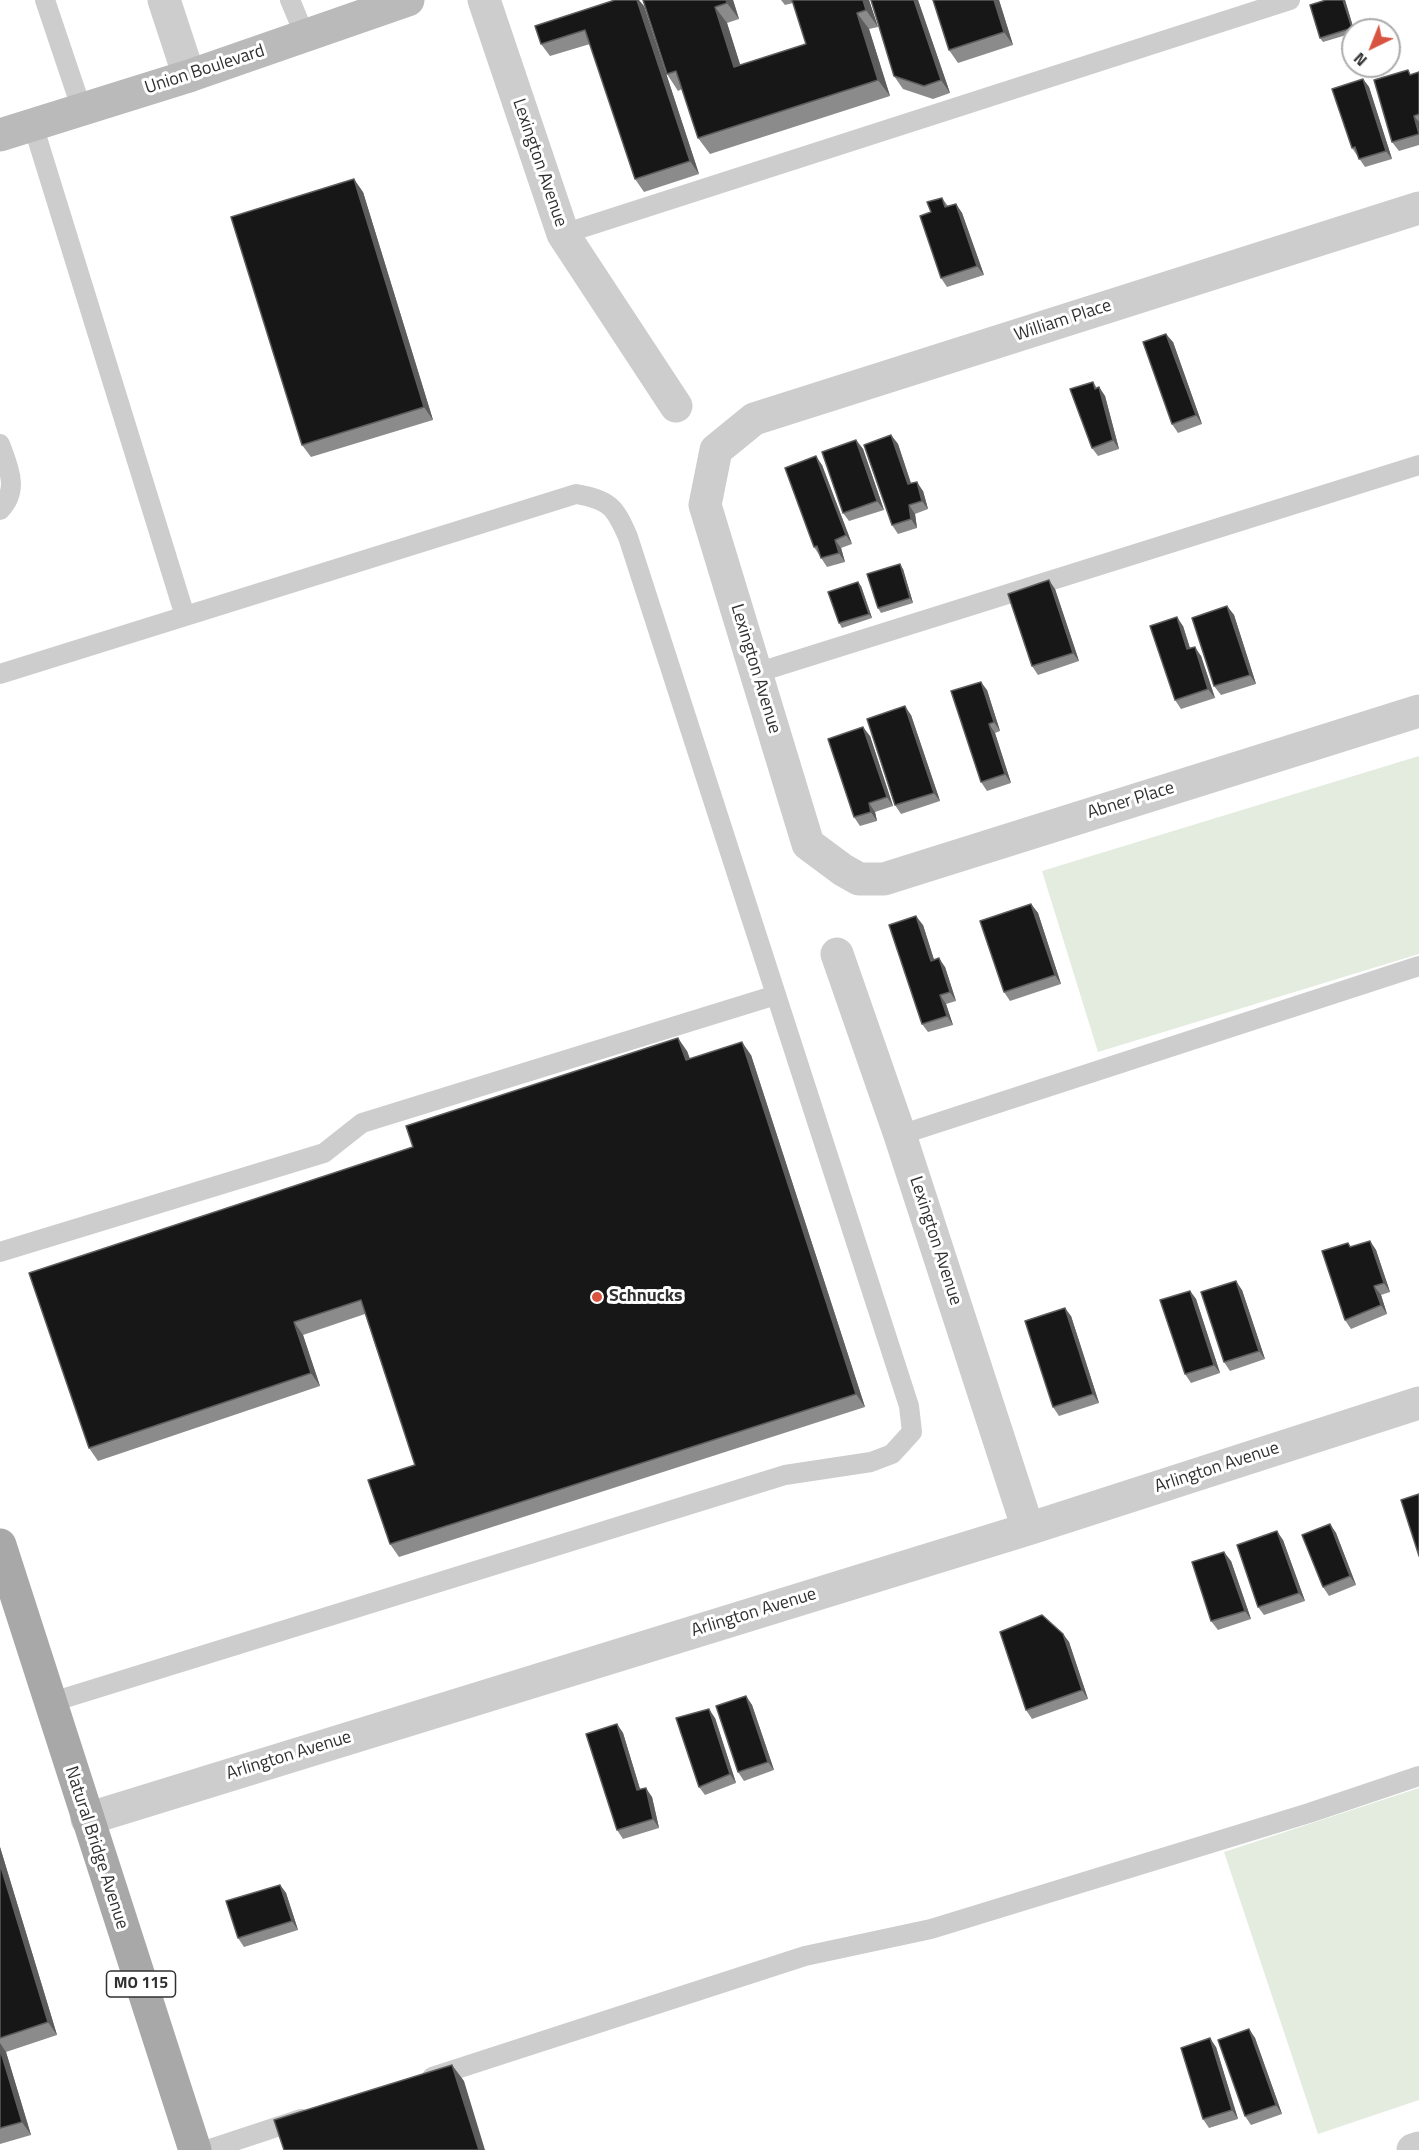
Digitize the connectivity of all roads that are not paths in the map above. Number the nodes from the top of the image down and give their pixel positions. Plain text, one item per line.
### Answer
1 (45, 0) edge
2 (164, 0) edge
3 (290, 0) edge
4 (408, 0) edge
5 (484, 0) edge
6 (1290, 0) edge
7 (305, 36) junction
8 (189, 76) junction
9 (82, 110) junction
10 (33, 125) junction
11 (0, 135) edge
12 (1419, 208) edge
13 (563, 234) junction
14 (676, 406) dead end
15 (0, 444) edge
16 (716, 450) joint
17 (1419, 465) edge
18 (0, 510) edge
19 (185, 616) junction
20 (756, 673) junction
21 (0, 674) edge
22 (1419, 711) edge
23 (843, 870) joint
24 (837, 954) dead end
25 (1419, 966) edge
26 (776, 995) junction
27 (900, 1135) junction
28 (0, 1252) edge
29 (1419, 1403) edge
30 (1028, 1529) junction
31 (0, 1545) edge
32 (50, 1703) junction
33 (1419, 1776) edge
34 (87, 1819) junction
35 (411, 2084) edge
36 (323, 2113) edge
37 (1419, 2148) edge
38 (195, 2150) edge
39 (207, 2150) edge
40 (1413, 2150) edge

1 - 9 lane
2 - 8 street
3 - 7 lane
4 - 7 main road, Union Boulevard
5 - 13 street, Lexington Avenue
6 - 13 lane
7 - 8 main road, Union Boulevard
8 - 9 main road, Union Boulevard
9 - 10 main road, Union Boulevard
10 - 11 main road, Union Boulevard
10 - 19 lane
12 - 16 street, William Place
13 - 14 street, Lexington Avenue
15 - 18 lane
16 - 20 street, Lexington Avenue
17 - 20 lane
19 - 21 lane
19 - 26 lane
20 - 23 street, Lexington Avenue
22 - 23 street, Abner Place
24 - 27 street, Lexington Avenue
25 - 27 lane
26 - 28 lane
26 - 32 lane
27 - 30 street, Lexington Avenue
29 - 30 street, Arlington Avenue
30 - 34 street, Arlington Avenue
31 - 32 main road, Natural Bridge Avenue / MO 115
32 - 34 main road, Natural Bridge Avenue / MO 115
33 - 35 lane
34 - 38 main road, Natural Bridge Avenue / MO 115
36 - 39 lane
37 - 40 street

